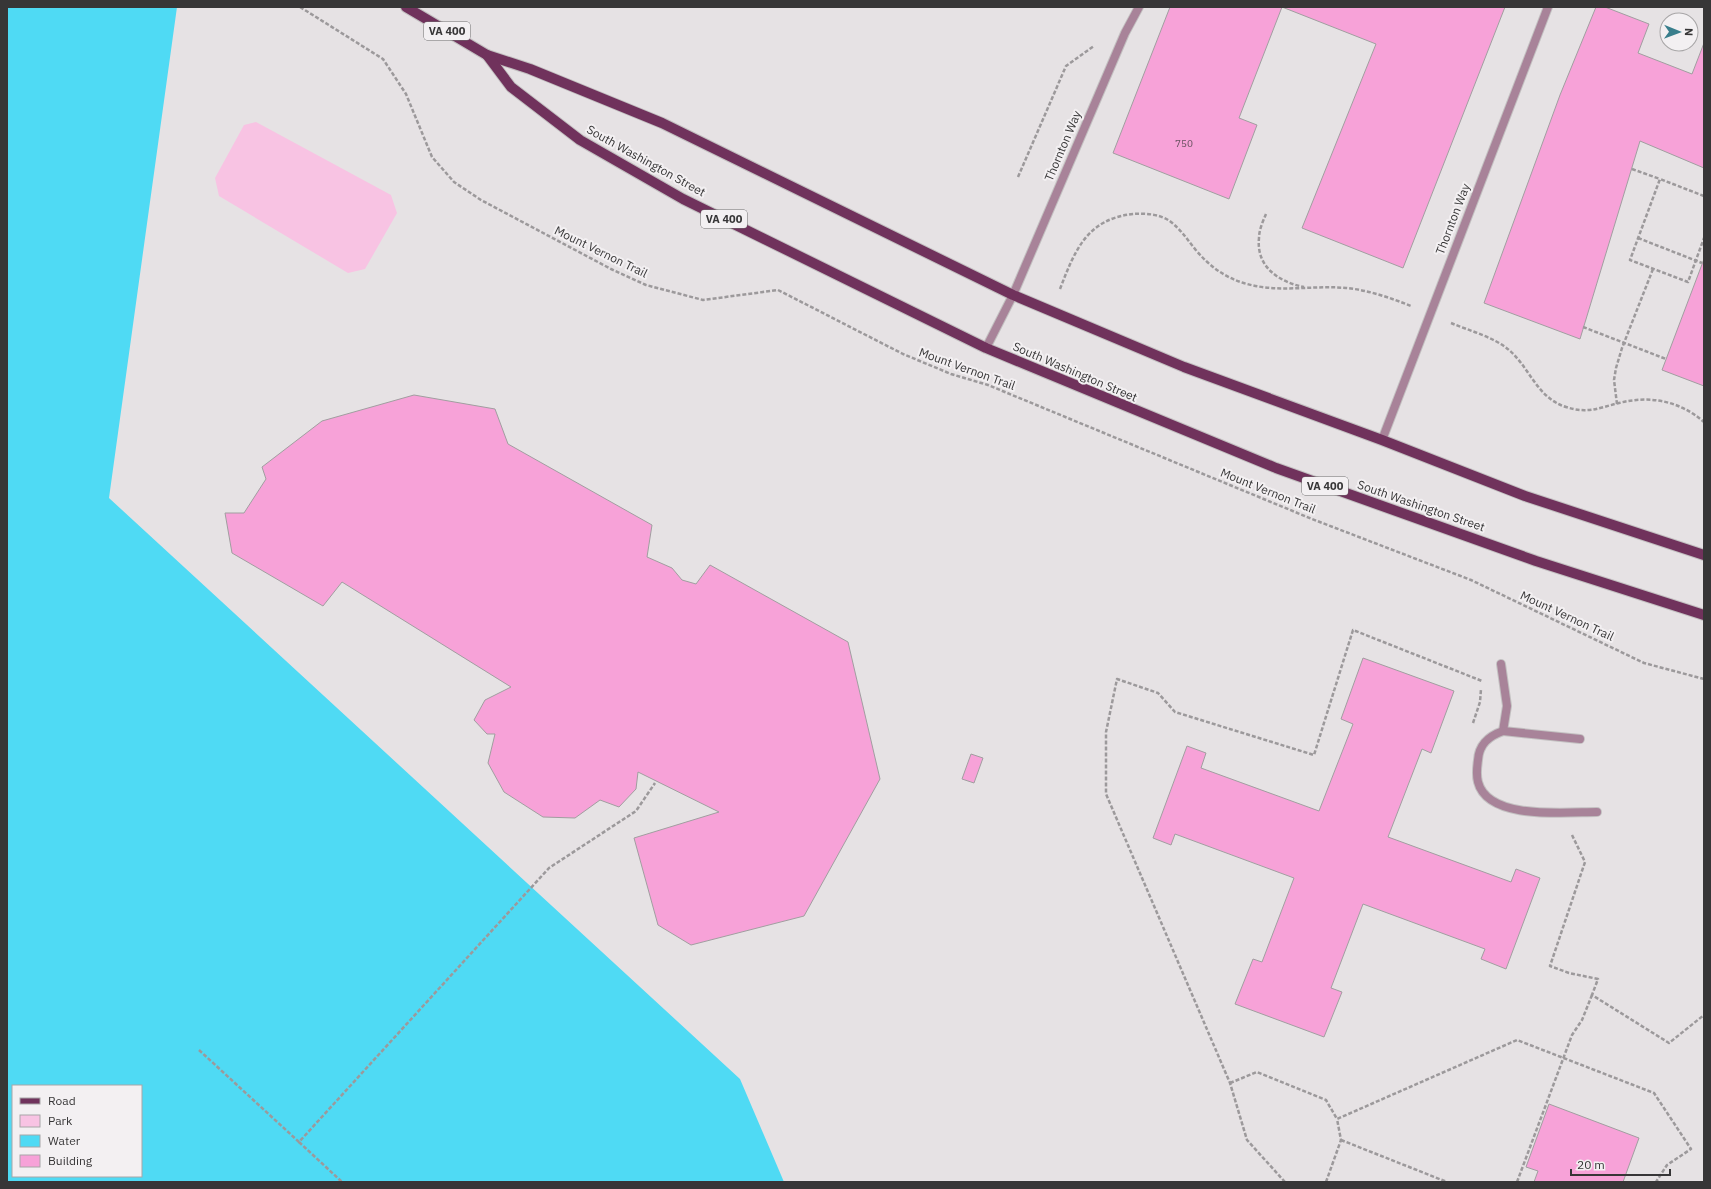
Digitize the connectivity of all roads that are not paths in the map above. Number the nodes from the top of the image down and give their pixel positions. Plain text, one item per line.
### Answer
1 (406, 7) edge
2 (1139, 7) edge
3 (1548, 7) edge
4 (488, 55) junction
5 (1013, 295) junction
6 (986, 348) junction
7 (1382, 440) junction
8 (1704, 555) edge
9 (1704, 615) edge
10 (1501, 664) dead end
11 (1503, 731) junction
12 (1580, 739) dead end
13 (1597, 812) dead end

1 - 4 main road, South Washington Street / VA 400
2 - 5 street, Thornton Way
3 - 7 street, Thornton Way
4 - 5 main road, South Washington Street / VA 400
4 - 6 main road, South Washington Street / VA 400
5 - 6 street, Thornton Way
5 - 7 main road, South Washington Street / VA 400
6 - 9 main road, South Washington Street / VA 400
7 - 8 main road, South Washington Street / VA 400
10 - 11 street
11 - 12 street
11 - 13 street

